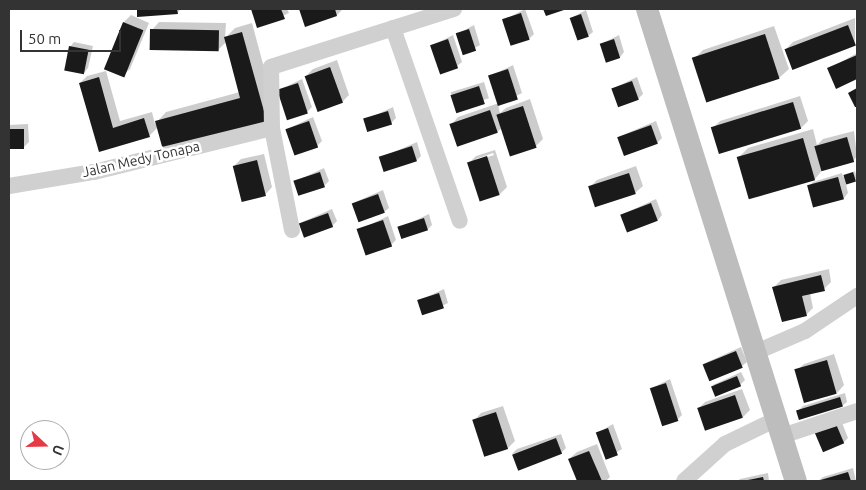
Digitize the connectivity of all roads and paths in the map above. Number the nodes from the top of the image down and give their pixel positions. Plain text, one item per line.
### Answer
1 (454, 9) edge
2 (646, 9) edge
3 (393, 28) junction
4 (272, 128) junction
5 (9, 186) edge
6 (460, 221) dead end
7 (292, 230) dead end
8 (857, 296) edge
9 (756, 352) junction
10 (857, 411) edge
11 (779, 428) junction
12 (684, 481) edge
13 (796, 481) edge

1 - 3 street
2 - 9 street
3 - 4 street
3 - 6 street
4 - 5 street, Jalan Medy Tonapa
4 - 7 street
8 - 9 street
9 - 11 street
10 - 11 street
11 - 12 street
11 - 13 street

